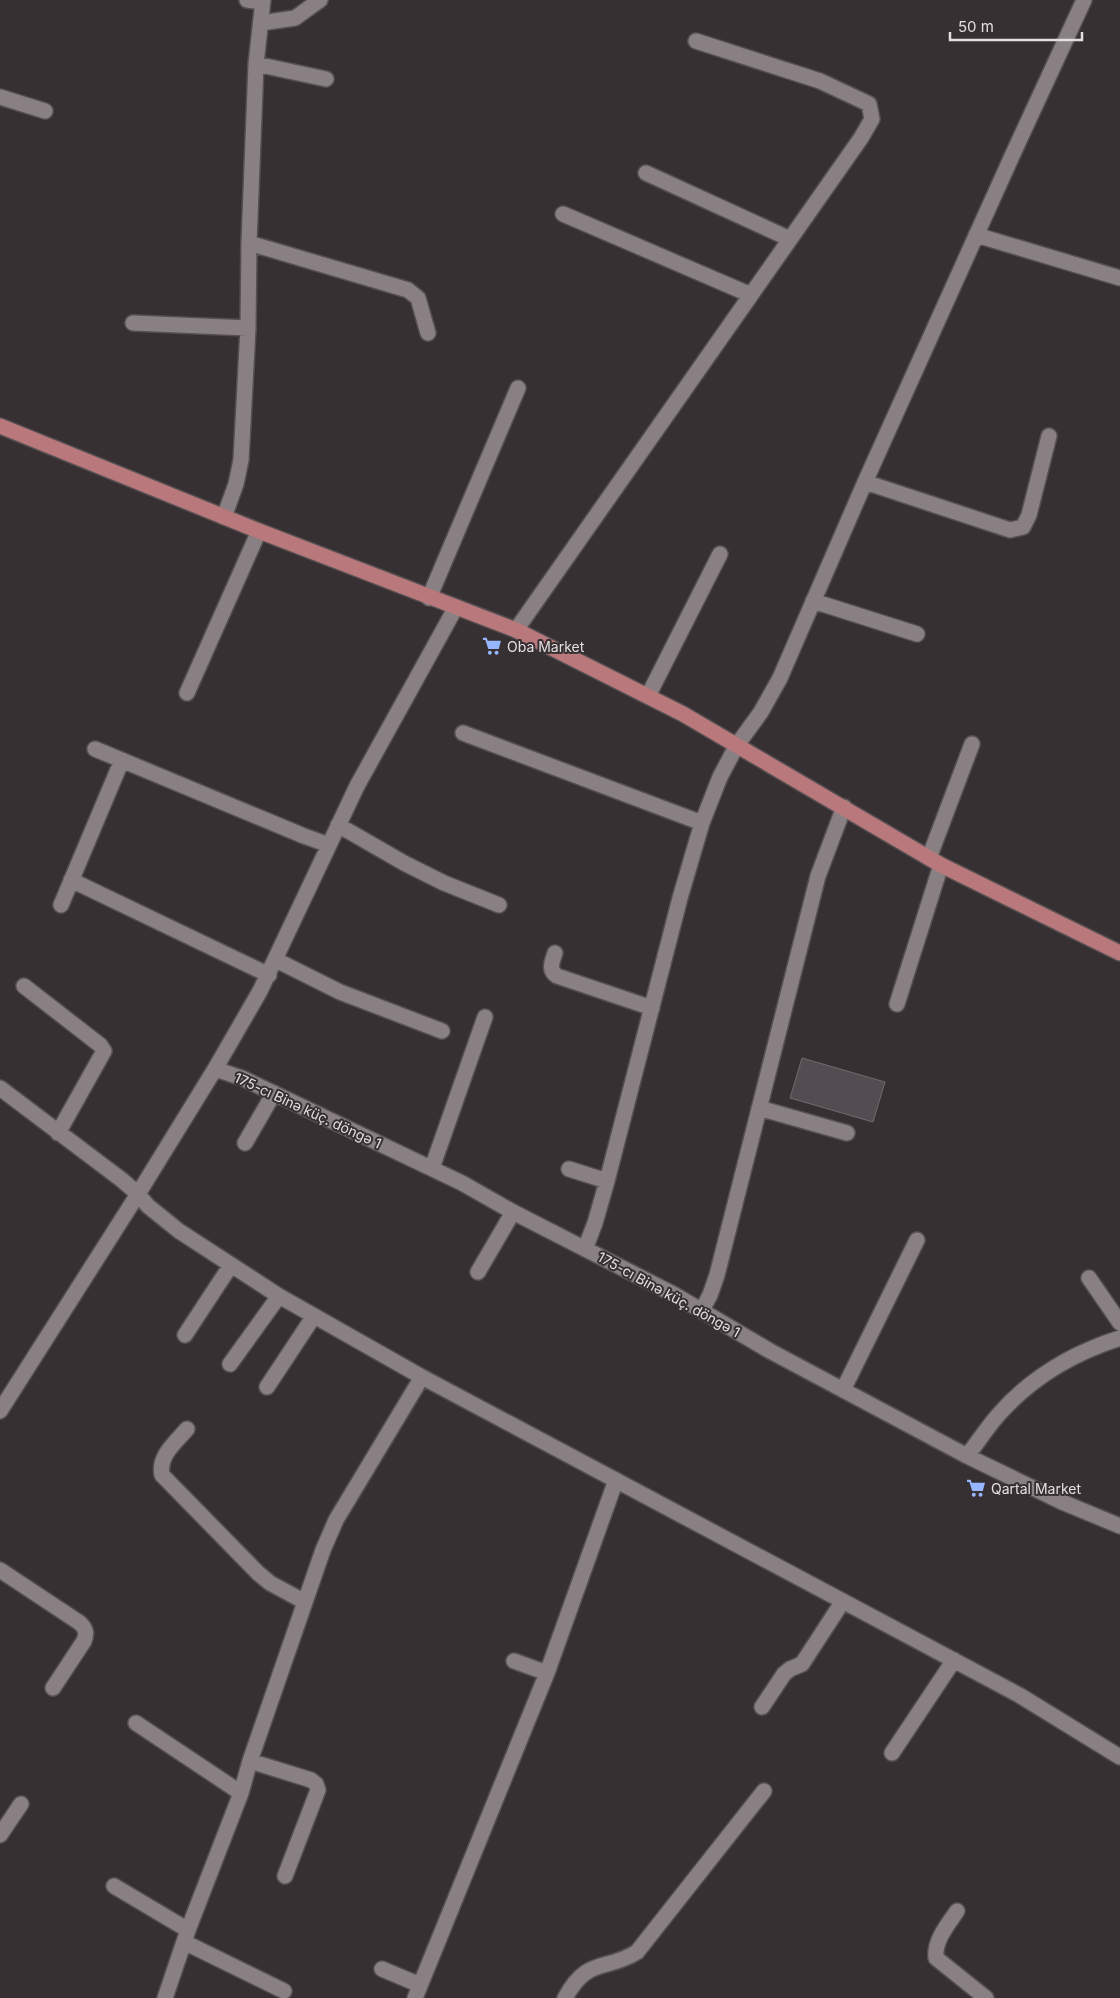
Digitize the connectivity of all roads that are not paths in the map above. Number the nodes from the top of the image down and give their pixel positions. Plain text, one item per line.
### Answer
1 (247, 0) edge
2 (320, 0) edge
3 (1084, 0) edge
4 (263, 1) edge
5 (261, 23) junction
6 (696, 40) dead end
7 (256, 64) junction
8 (326, 80) dead end
9 (0, 96) edge
10 (46, 111) dead end
11 (646, 173) dead end
12 (563, 214) dead end
13 (976, 235) junction
14 (790, 239) junction
15 (249, 243) junction
16 (1120, 278) edge
17 (751, 295) junction
18 (133, 324) dead end
19 (248, 328) junction
20 (428, 333) dead end
21 (518, 388) dead end
22 (0, 426) edge
23 (1049, 436) dead end
24 (865, 482) junction
25 (224, 517) junction
26 (259, 531) junction
27 (720, 554) dead end
28 (430, 598) junction
29 (813, 601) junction
30 (456, 607) junction
31 (516, 630) junction
32 (917, 634) dead end
33 (187, 693) dead end
34 (648, 696) junction
35 (463, 733) dead end
36 (972, 744) dead end
37 (737, 745) junction
38 (95, 749) dead end
39 (122, 760) junction
40 (844, 807) junction
41 (702, 823) junction
42 (338, 825) junction
43 (329, 845) junction
44 (935, 861) junction
45 (72, 880) junction
46 (61, 905) dead end
47 (499, 905) dead end
48 (555, 953) dead end
49 (1120, 953) edge
50 (276, 960) junction
51 (269, 975) junction
52 (24, 986) dead end
53 (897, 1004) dead end
54 (652, 1008) junction
55 (485, 1017) dead end
56 (442, 1031) dead end
57 (214, 1069) junction
58 (0, 1088) edge
59 (274, 1093) junction
60 (759, 1108) junction
61 (58, 1133) junction
62 (847, 1133) dead end
63 (245, 1143) dead end
64 (432, 1168) junction
65 (569, 1169) dead end
66 (607, 1181) junction
67 (138, 1194) junction
68 (513, 1212) junction
69 (917, 1240) dead end
70 (585, 1249) junction
71 (231, 1265) junction
72 (478, 1272) dead end
73 (1090, 1278) dead end
74 (279, 1296) junction
75 (702, 1310) junction
76 (314, 1316) junction
77 (1120, 1323) edge
78 (185, 1335) dead end
79 (1120, 1338) edge
80 (230, 1364) dead end
81 (422, 1377) junction
82 (267, 1387) dead end
83 (843, 1390) junction
84 (0, 1411) edge
85 (187, 1429) dead end
86 (967, 1456) junction
87 (616, 1480) junction
88 (1120, 1526) edge
89 (0, 1570) edge
90 (843, 1600) junction
91 (305, 1602) junction
92 (954, 1660) junction
93 (514, 1661) dead end
94 (546, 1672) junction
95 (53, 1688) dead end
96 (762, 1707) dead end
97 (136, 1723) dead end
98 (892, 1753) dead end
99 (1120, 1757) edge
100 (250, 1761) junction
101 (764, 1791) dead end
102 (241, 1792) junction
103 (21, 1804) dead end
104 (0, 1835) edge
105 (285, 1876) dead end
106 (114, 1886) dead end
107 (958, 1911) dead end
108 (186, 1936) junction
109 (382, 1969) dead end
110 (284, 1991) dead end
111 (418, 1991) edge
112 (165, 1998) edge
113 (565, 1998) edge
114 (986, 1998) edge

1 - 4 street
2 - 5 street
3 - 13 street
4 - 5 street
5 - 7 street
6 - 14 street
7 - 8 street
7 - 15 street
9 - 10 street
11 - 14 street
12 - 17 street
13 - 16 street
13 - 24 street
14 - 17 street
15 - 19 street
15 - 20 street
17 - 31 street
18 - 19 street
19 - 25 street
21 - 28 street
22 - 25 main road
23 - 24 street
24 - 29 street
25 - 26 main road
26 - 28 main road
26 - 33 street
27 - 34 street
28 - 30 main road
29 - 32 street
29 - 37 street
30 - 31 main road
30 - 42 street
31 - 34 main road
34 - 37 main road
35 - 41 street
36 - 44 street
37 - 40 main road
37 - 41 street
38 - 39 street
39 - 43 street
39 - 45 street
40 - 44 main road
40 - 60 street
41 - 54 street
42 - 43 street
42 - 47 street
43 - 50 street
44 - 49 main road
44 - 53 street
45 - 46 street
45 - 51 street
48 - 54 street
50 - 51 street
50 - 56 street
51 - 57 street
52 - 61 street
54 - 66 street
55 - 64 street
57 - 59 street, 175-cı Binə küç. döngə 1
57 - 67 street
58 - 61 street
59 - 63 street
59 - 64 street, 175-cı Binə küç. döngə 1
60 - 62 street
60 - 75 street
61 - 67 street
64 - 68 street, 175-cı Binə küç. döngə 1
65 - 66 street
66 - 70 street
67 - 71 street
67 - 84 street
68 - 70 street, 175-cı Binə küç. döngə 1
68 - 72 street
69 - 83 street
70 - 75 street, 175-cı Binə küç. döngə 1
71 - 74 street
71 - 78 street
73 - 77 street
74 - 76 street
74 - 80 street
75 - 83 street, 175-cı Binə küç. döngə 1
76 - 81 street
76 - 82 street
79 - 86 street
81 - 87 street
81 - 91 street
83 - 86 street, 175-cı Binə küç. döngə 1
85 - 91 street
86 - 88 street, 175-cı Binə küç. döngə 1
87 - 90 street
87 - 94 street
89 - 95 street
90 - 92 street
90 - 96 street
91 - 100 street
92 - 98 street
92 - 99 street
93 - 94 street
94 - 111 street
97 - 102 street
100 - 102 street
100 - 105 street
101 - 113 street
102 - 108 street
103 - 104 street
106 - 108 street
107 - 114 street
108 - 110 street
108 - 112 street
109 - 111 street

